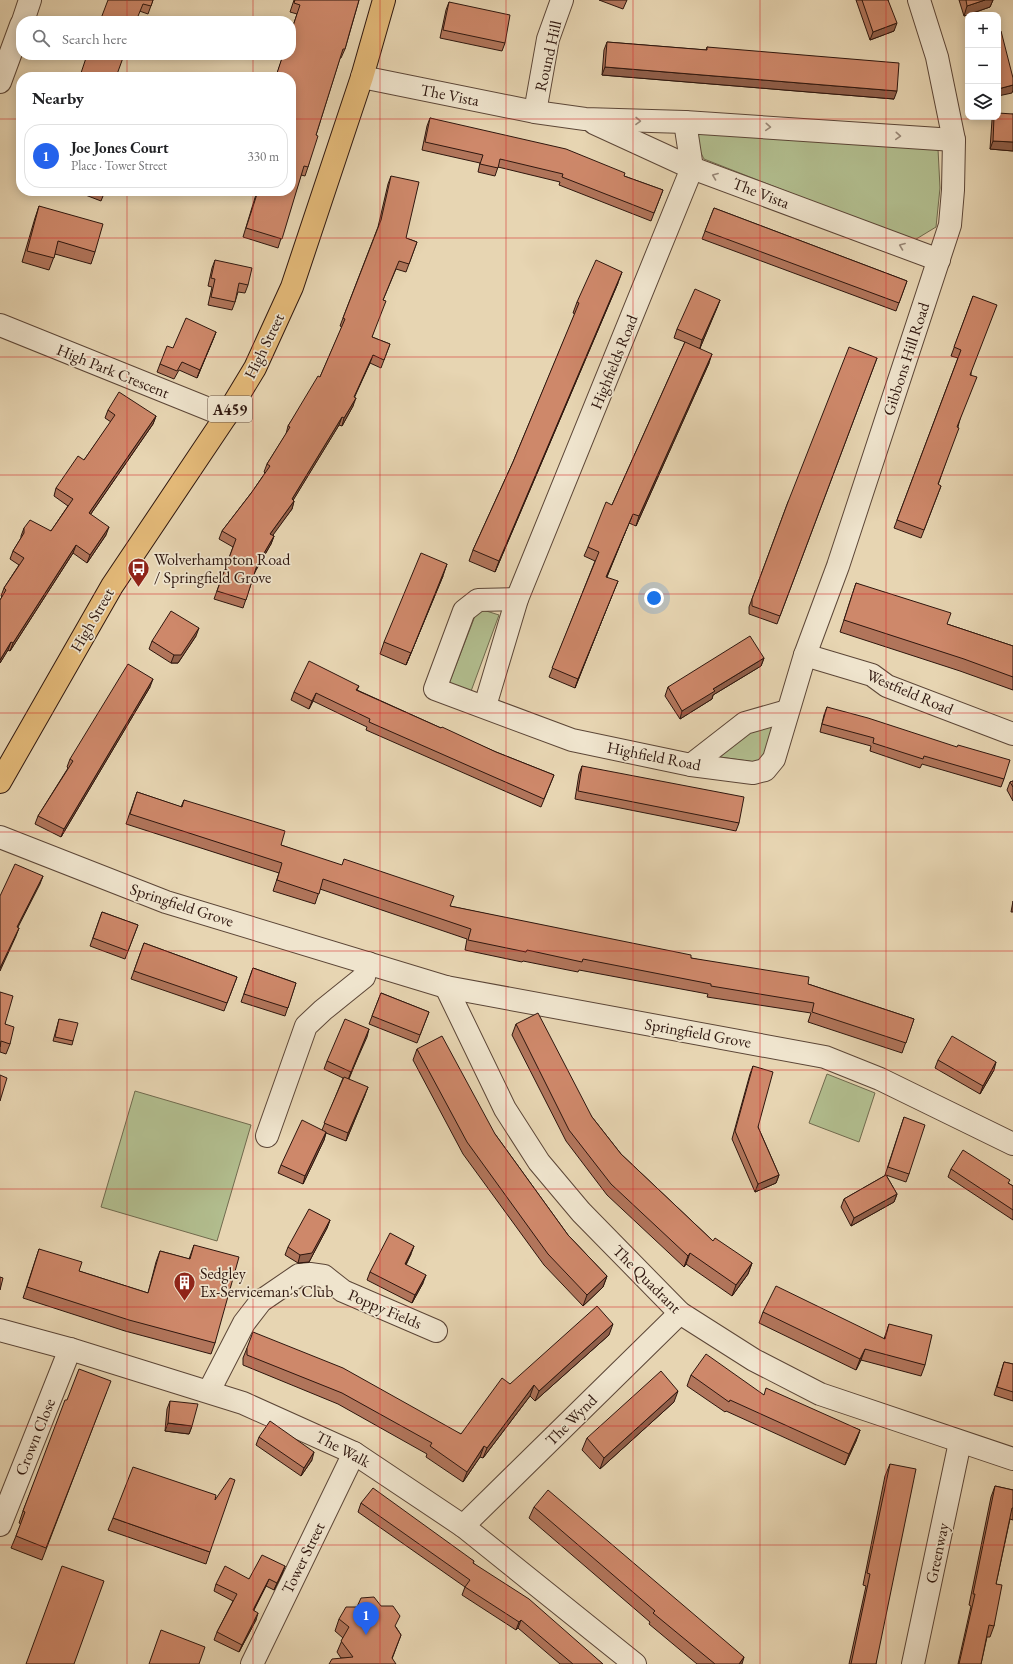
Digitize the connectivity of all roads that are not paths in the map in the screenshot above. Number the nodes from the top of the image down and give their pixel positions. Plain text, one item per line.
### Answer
1 (30, 0) edge
2 (384, 0) edge
3 (562, 0) edge
4 (919, 0) edge
5 (25, 16) edge
6 (16, 39) edge
7 (362, 77) junction
8 (0, 82) edge
9 (535, 112) junction
10 (586, 119) junction
11 (685, 122) junction
12 (954, 140) junction
13 (692, 168) junction
14 (939, 260) junction
15 (0, 325) edge
16 (226, 416) junction
17 (517, 599) junction
18 (805, 655) junction
19 (485, 706) junction
20 (787, 711) junction
21 (1013, 734) edge
22 (691, 765) junction
23 (0, 782) edge
24 (0, 837) edge
25 (368, 963) junction
26 (446, 987) junction
27 (267, 1136) dead end
28 (1013, 1144) edge
29 (680, 1313) junction
30 (0, 1330) edge
31 (436, 1331) dead end
32 (70, 1349) junction
33 (209, 1391) junction
34 (960, 1442) junction
35 (354, 1452) junction
36 (1013, 1459) edge
37 (0, 1525) edge
38 (463, 1526) junction
39 (252, 1664) edge
40 (635, 1664) edge
41 (913, 1664) edge

1 - 5 street
2 - 7 main road, High Street / A459
3 - 9 street, Round Hill
4 - 12 street, Gibbons Hill Road
6 - 8 street
7 - 9 street, The Vista
7 - 16 main road, High Street / A459
9 - 10 street, The Vista
10 -> 11 street, The Vista
10 - 13 street, The Vista
11 -> 12 street, The Vista
11 - 13 street
12 - 14 street, Gibbons Hill Road
14 -> 13 street, The Vista
13 - 17 street, Highfields Road
14 - 18 street, Gibbons Hill Road
15 - 16 street, High Park Crescent
16 - 23 main road, High Street / A459
17 - 19 street, Highfields Road
17 - 19 street
18 - 20 street, Gibbons Hill Road
18 - 21 street, Westfield Road
19 - 22 street, Highfield Road
20 - 22 street
20 - 22 street, Highfield Road
24 - 25 street, Springfield Grove
25 - 26 street, Springfield Grove
25 - 27 street
26 - 28 street, Springfield Grove
26 - 29 street, The Quadrant
29 - 34 street, The Quadrant
29 - 38 street, The Wynd
30 - 32 street, The Walk
31 - 33 street, Poppy Fields
32 - 33 street, The Walk
32 - 37 street, Crown Close
33 - 35 street, The Walk
34 - 36 street, The Quadrant
34 - 41 street, Greenway
35 - 38 street, The Walk
35 - 39 street, Tower Street
38 - 40 street, The Walk

